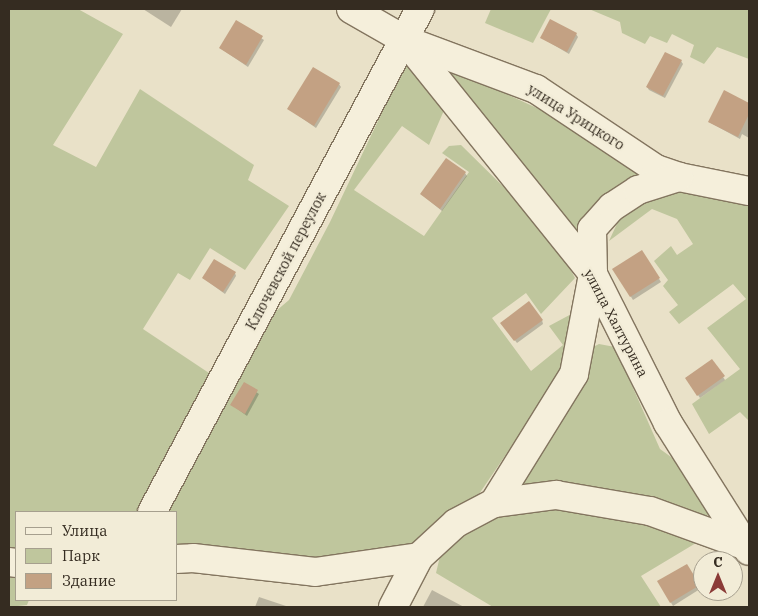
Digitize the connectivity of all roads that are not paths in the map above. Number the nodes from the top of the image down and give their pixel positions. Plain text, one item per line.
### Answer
1 (351, 9) edge
2 (420, 9) edge
3 (405, 40) junction
4 (679, 177) junction
5 (749, 191) edge
6 (593, 274) junction
7 (494, 503) junction
8 (153, 511) edge
9 (748, 549) edge
10 (418, 557) junction
11 (178, 559) edge
12 (393, 607) edge

1 - 3 street, улица Урицкого
2 - 3 street, Ключевской переулок
3 - 4 street, улица Урицкого
3 - 6 street, улица Халтурина
3 - 8 street, Ключевской переулок
4 - 5 street, улица Урицкого
4 - 6 street
6 - 7 street
6 - 9 street, улица Халтурина
7 - 9 street
7 - 10 street
10 - 11 street
10 - 12 street

